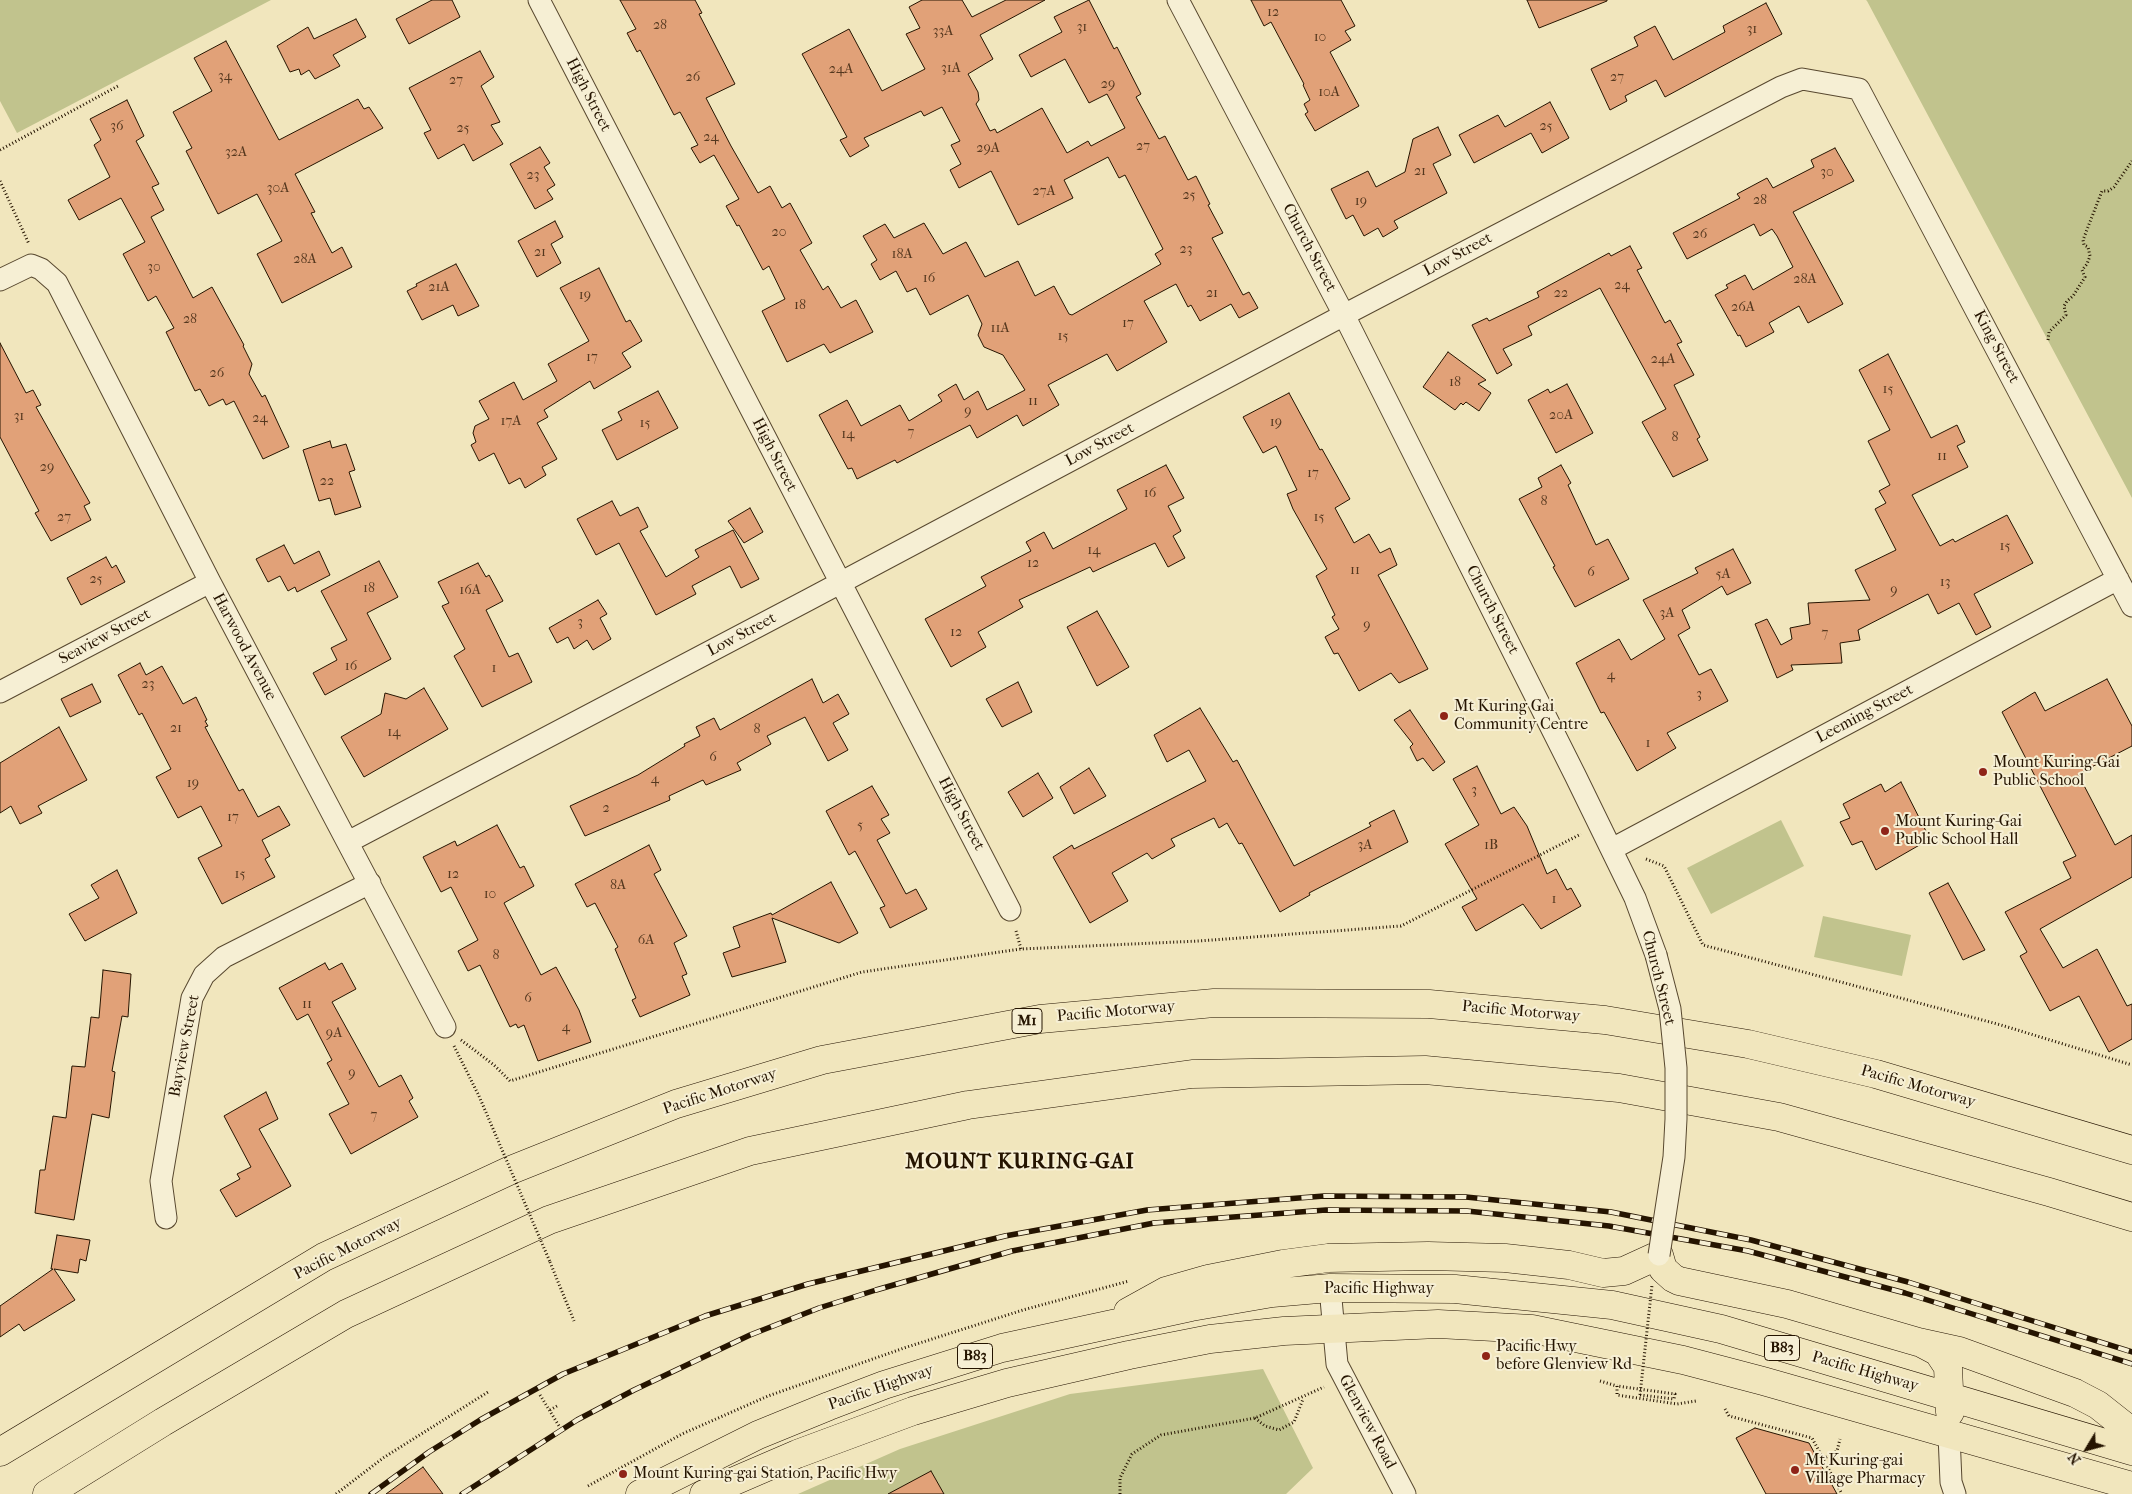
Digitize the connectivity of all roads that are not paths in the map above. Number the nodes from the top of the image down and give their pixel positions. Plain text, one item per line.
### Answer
1 (539, 0) edge
2 (1178, 0) edge
3 (1859, 89) joint
4 (0, 280) edge
5 (1344, 315) junction
6 (2118, 580) junction
7 (210, 582) junction
8 (840, 583) junction
9 (2132, 606) edge
10 (0, 692) edge
11 (348, 842) junction
12 (1612, 849) junction
13 (370, 883) junction
14 (1010, 910) dead end
15 (445, 1027) road end
16 (2132, 1150) edge
17 (2132, 1217) edge
18 (166, 1218) dead end
19 (1659, 1255) junction
20 (1346, 1257) junction
21 (1330, 1288) junction
22 (1101, 1327) junction
23 (1332, 1328) junction
24 (1918, 1342) junction
25 (1950, 1396) junction
26 (2132, 1432) edge
27 (1949, 1435) junction
28 (2132, 1451) edge
29 (0, 1452) edge
30 (2132, 1486) edge
31 (47, 1494) edge
32 (640, 1494) edge
33 (704, 1494) edge
34 (1405, 1494) edge
35 (1955, 1494) edge

1 - 8 street, High Street
2 - 5 street, Church Street
3 - 5 street, Low Street
3 - 6 street, King Street
4 - 7 street, Harwood Avenue
5 - 8 street, Low Street
5 - 12 street, Church Street
6 - 9 street, King Street
6 - 12 street, Leeming Street
7 - 10 street, Seaview Street
7 - 11 street, Harwood Avenue
8 - 11 street, Low Street
8 - 14 street, High Street
11 - 13 street, Harwood Avenue
12 - 19 street, Church Street, bridge
13 - 15 street, Harwood Avenue
13 - 18 street, Bayview Street
16 - 29 main road, Pacific Motorway / M1
17 - 31 main road
19 - 20 main road
19 - 24 main road
20 - 21 main road
20 - 22 main road
21 - 22 main road, Pacific Highway / B83
21 - 23 street, Glenview Road
21 - 25 main road, Pacific Highway / B83
22 - 32 main road, Pacific Highway / B83
23 - 27 main road, Pacific Highway / B83
23 - 33 main road, Pacific Highway / B83
23 - 34 street, Glenview Road
24 - 25 main road
24 - 26 main road
25 - 27 main road
25 - 28 main road, Pacific Highway / B83
27 - 30 main road, Pacific Highway / B83
27 - 35 street

